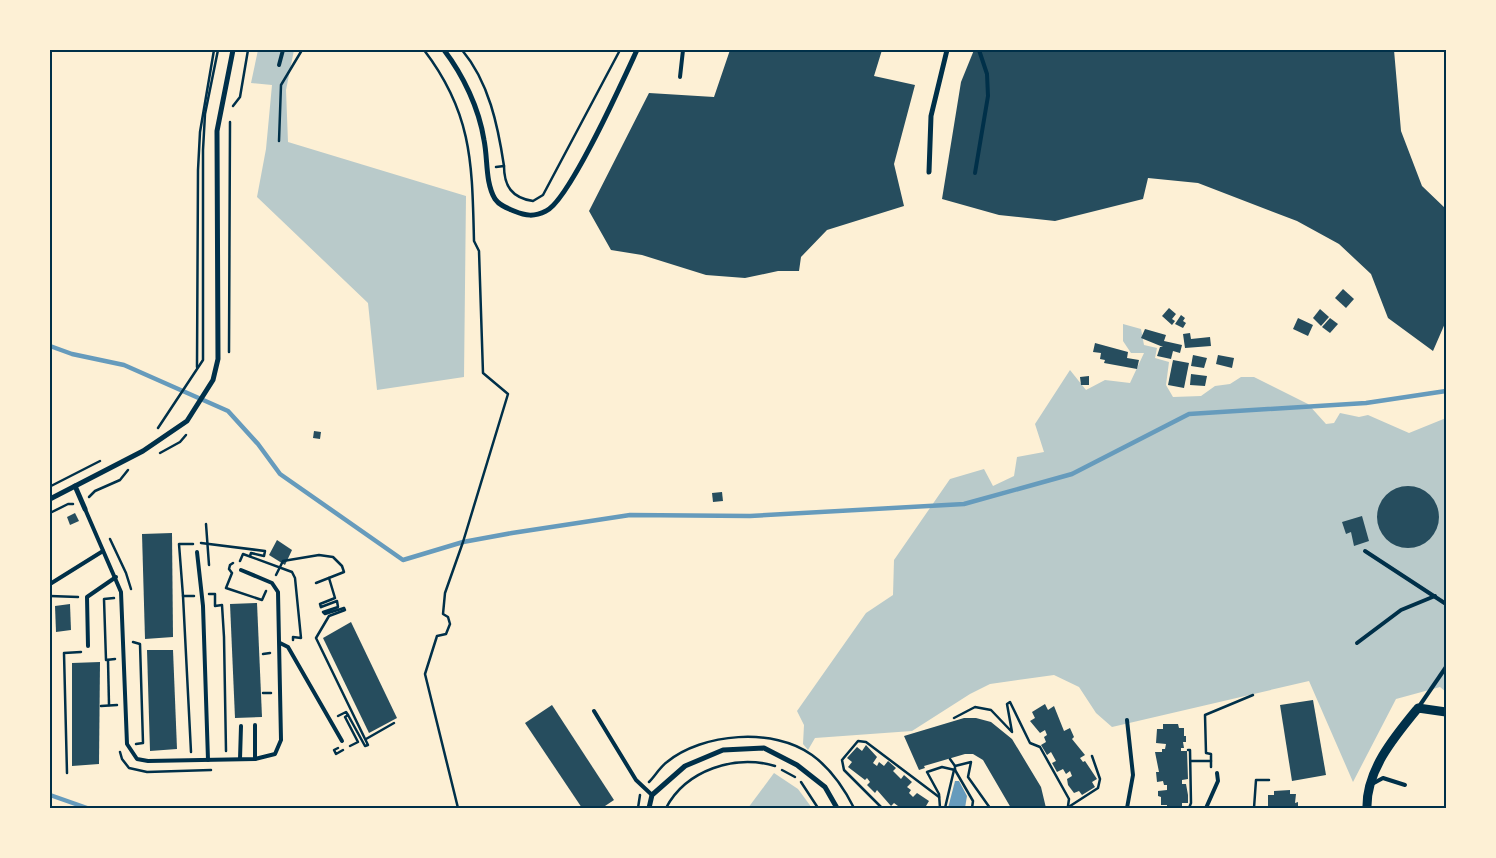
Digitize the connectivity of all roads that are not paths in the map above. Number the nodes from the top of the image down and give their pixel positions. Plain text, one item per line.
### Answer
1 (234, 50) edge
2 (283, 50) edge
3 (444, 50) edge
4 (637, 50) edge
5 (683, 50) edge
6 (947, 50) edge
7 (979, 50) edge
8 (279, 65) dead end
9 (680, 77) dead end
10 (929, 172) dead end
11 (975, 173) dead end
12 (75, 486) junction
13 (50, 499) edge
14 (85, 509) joint
15 (103, 551) junction
16 (1365, 551) dead end
17 (197, 552) dead end
18 (240, 570) dead end
19 (116, 577) junction
20 (50, 584) edge
21 (1435, 596) junction
22 (1446, 604) edge
23 (280, 643) junction
24 (1357, 643) dead end
25 (88, 646) dead end
26 (1446, 667) edge
27 (1418, 708) junction
28 (594, 711) dead end
29 (1446, 712) edge
30 (1127, 720) dead end
31 (254, 725) dead end
32 (241, 726) dead end
33 (342, 743) road end
34 (240, 759) junction
35 (255, 759) junction
36 (208, 760) junction
37 (1217, 773) road end
38 (1370, 785) junction
39 (1405, 785) dead end
40 (652, 795) junction
41 (649, 808) edge
42 (837, 808) edge
43 (1127, 808) edge
44 (1206, 808) edge
45 (1368, 808) edge

1 - 12 street
2 - 8 lane
3 - 4 street
5 - 9 lane
6 - 10 street
7 - 11 lane
12 - 13 street
12 - 14 street
14 - 15 lane
15 - 19 lane
15 - 20 lane
16 - 21 lane
17 - 36 lane
18 - 23 lane
19 - 25 lane
19 - 36 lane
21 - 22 lane
21 - 24 lane
23 - 33 lane
23 - 35 lane
26 - 27 lane
27 - 29 street
27 - 38 street
28 - 40 lane
30 - 43 lane
31 - 35 lane
32 - 34 lane
34 - 35 lane
34 - 36 lane
37 - 44 lane
38 - 39 lane
38 - 45 street
40 - 41 street
40 - 42 street

